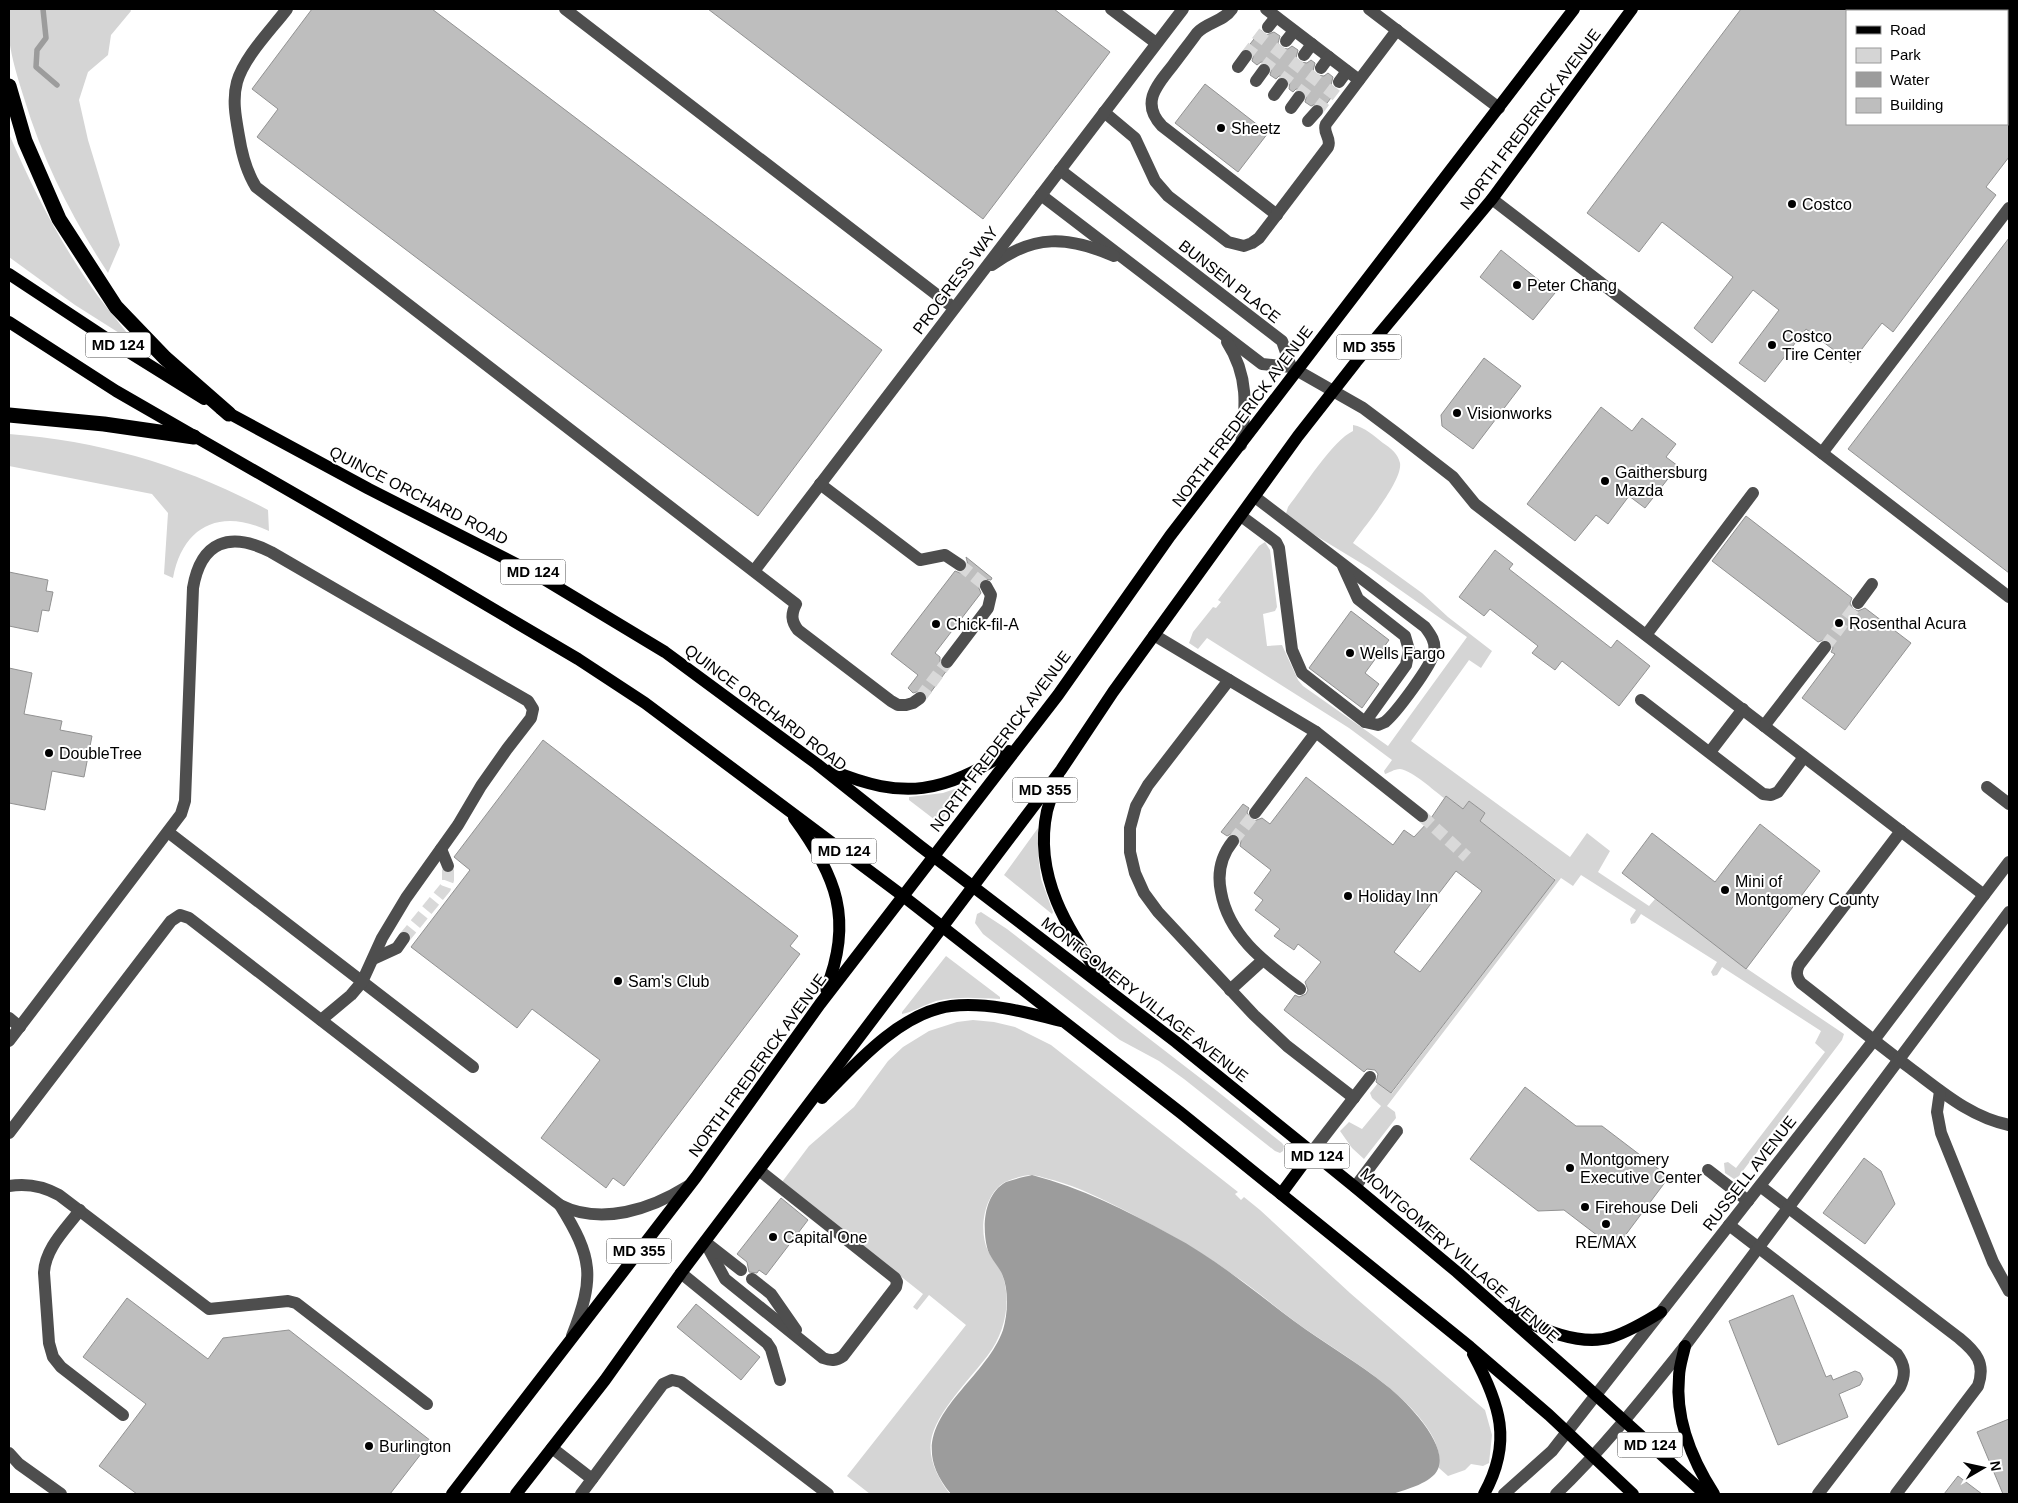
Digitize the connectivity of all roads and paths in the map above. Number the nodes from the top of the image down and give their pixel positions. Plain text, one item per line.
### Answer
1 (287, 9) edge
2 (565, 9) edge
3 (1111, 9) edge
4 (1183, 9) edge
5 (1232, 9) edge
6 (1369, 9) edge
7 (1574, 9) edge
8 (1632, 9) edge
9 (1271, 13) edge
10 (1268, 27) tunnel mouth
11 (1397, 30) junction
12 (1294, 31) junction
13 (1286, 41) tunnel mouth
14 (1156, 43) junction
15 (1312, 44) junction
16 (1304, 55) tunnel mouth
17 (1246, 56) tunnel mouth
18 (1329, 58) junction
19 (1238, 67) dead end
20 (1321, 68) tunnel mouth
21 (1264, 70) tunnel mouth
22 (1347, 71) junction
23 (1359, 80) junction
24 (1256, 81) dead end
25 (1339, 82) tunnel mouth
26 (1282, 84) tunnel mouth
27 (9, 86) edge
28 (1274, 95) dead end
29 (1299, 97) tunnel mouth
30 (1291, 108) dead end
31 (1499, 108) junction
32 (1317, 111) tunnel mouth
33 (1104, 112) junction
34 (1308, 122) dead end
35 (1060, 170) junction
36 (1041, 195) junction
37 (1492, 199) junction
38 (2009, 208) edge
39 (1276, 215) junction
40 (1131, 264) junction
41 (982, 272) junction
42 (9, 274) edge
43 (954, 308) junction
44 (9, 322) edge
45 (1222, 334) junction
46 (1294, 369) junction
47 (1334, 392) junction
48 (229, 414) junction
49 (9, 415) edge
50 (194, 437) junction
51 (1241, 445) junction
52 (1822, 453) junction
53 (820, 484) junction
54 (1753, 493) dead end
55 (1255, 497) junction
56 (1241, 516) junction
57 (1342, 564) junction
58 (960, 565) tunnel mouth
59 (754, 571) junction
60 (1872, 584) dead end
61 (986, 586) dead end
62 (2009, 597) edge
63 (1858, 603) tunnel mouth
64 (1154, 635) junction
65 (1646, 635) junction
66 (1825, 647) tunnel mouth
67 (946, 662) tunnel mouth
68 (1229, 680) junction
69 (920, 698) tunnel mouth
70 (1641, 700) dead end
71 (1743, 710) junction
72 (1365, 722) junction
73 (1764, 726) junction
74 (1316, 732) junction
75 (1018, 745) junction
76 (1710, 752) junction
77 (1804, 756) junction
78 (817, 764) junction
79 (1061, 770) junction
80 (1987, 787) dead end
81 (2009, 804) edge
82 (784, 806) junction
83 (1255, 813) tunnel mouth
84 (1422, 816) tunnel mouth
85 (1901, 830) junction
86 (168, 832) junction
87 (1233, 841) tunnel mouth
88 (441, 849) junction
89 (933, 856) junction
90 (2009, 862) edge
91 (448, 866) tunnel mouth
92 (972, 886) junction
93 (1984, 895) junction
94 (903, 896) junction
95 (2009, 912) edge
96 (942, 926) junction
97 (404, 938) tunnel mouth
98 (373, 959) junction
99 (1263, 960) junction
100 (362, 982) junction
101 (1300, 989) dead end
102 (1230, 990) junction
103 (1111, 992) junction
104 (820, 1004) junction
105 (9, 1018) edge
106 (321, 1020) junction
107 (1067, 1023) junction
108 (20, 1027) junction
109 (1874, 1040) junction
110 (9, 1041) edge
111 (1899, 1060) junction
112 (473, 1067) dead end
113 (1370, 1077) dead end
114 (1940, 1091) junction
115 (1354, 1098) junction
116 (2009, 1125) edge
117 (1397, 1131) dead end
118 (9, 1133) edge
119 (778, 1147) junction
120 (1312, 1152) junction
121 (1708, 1170) dead end
122 (760, 1171) junction
123 (9, 1186) edge
124 (688, 1186) junction
125 (1760, 1186) junction
126 (1355, 1187) junction
127 (1281, 1194) junction
128 (1748, 1201) junction
129 (560, 1205) junction
130 (1789, 1208) junction
131 (80, 1210) junction
132 (1729, 1225) junction
133 (705, 1242) junction
134 (1758, 1247) junction
135 (740, 1270) dead end
136 (681, 1274) junction
137 (752, 1279) dead end
138 (2009, 1292) edge
139 (1488, 1300) junction
140 (1661, 1312) junction
141 (570, 1339) junction
142 (804, 1342) junction
143 (1685, 1346) junction
144 (1470, 1348) junction
145 (780, 1380) dead end
146 (1595, 1395) junction
147 (427, 1404) dead end
148 (123, 1415) dead end
149 (1624, 1420) junction
150 (1567, 1432) junction
151 (552, 1448) junction
152 (9, 1453) edge
153 (1593, 1456) junction
154 (592, 1479) junction
155 (61, 1494) edge
156 (452, 1494) edge
157 (516, 1494) edge
158 (581, 1494) edge
159 (828, 1494) edge
160 (1484, 1494) edge
161 (1504, 1494) edge
162 (1556, 1494) edge
163 (1633, 1494) edge
164 (1705, 1494) edge
165 (1714, 1494) edge
166 (1818, 1494) edge
167 (1896, 1494) edge

1 - 59 street
2 - 43 street
3 - 14 street
4 - 14 street, PROGRESS WAY
5 - 39 street
6 - 11 street
7 - 31 main road, NORTH FREDERICK AVENUE / MD 355
8 - 37 main road, NORTH FREDERICK AVENUE / MD 355
9 - 10 street
9 - 12 street
11 - 23 street
11 - 31 street
12 - 13 street
12 - 15 street
14 - 33 street, PROGRESS WAY
15 - 16 street
15 - 18 street
17 - 19 street
18 - 20 street
18 - 22 street
21 - 24 street
22 - 23 street
22 - 25 street
23 - 39 street
26 - 28 street
27 - 48 highway
29 - 30 street
31 - 46 main road, NORTH FREDERICK AVENUE / MD 355
32 - 34 street
33 - 35 street, PROGRESS WAY
33 - 39 street
35 - 36 street, PROGRESS WAY
35 - 46 street, BUNSEN PLACE
36 - 40 street
36 - 41 street, PROGRESS WAY
37 - 47 main road, NORTH FREDERICK AVENUE / MD 355
37 - 52 street
38 - 52 street
40 - 41 street
40 - 45 street
41 - 43 street, PROGRESS WAY
42 - 48 main road, QUINCE ORCHARD ROAD / MD 124
43 - 53 street, PROGRESS WAY
44 - 50 main road, MD 124
45 - 46 street
45 - 51 street
46 - 47 street
46 - 51 main road, NORTH FREDERICK AVENUE / MD 355
47 - 55 main road, NORTH FREDERICK AVENUE / MD 355
47 - 65 street
48 - 78 main road, QUINCE ORCHARD ROAD / MD 124
49 - 50 highway
50 - 82 main road, MD 124
51 - 75 main road, NORTH FREDERICK AVENUE / MD 355
52 - 62 street
53 - 58 street
53 - 59 street, PROGRESS WAY
54 - 65 street
55 - 56 main road, NORTH FREDERICK AVENUE / MD 355
55 - 57 street
56 - 64 main road, NORTH FREDERICK AVENUE / MD 355
56 - 72 street
57 - 72 street
57 - 72 street
59 - 69 street
60 - 63 street
61 - 67 street
64 - 68 street
64 - 79 main road, NORTH FREDERICK AVENUE / MD 355
65 - 71 street
66 - 73 street
68 - 74 street
68 - 102 street
70 - 76 street
71 - 73 street
71 - 76 street
73 - 77 street
74 - 83 street
74 - 84 street
75 - 78 main road
75 - 89 main road, NORTH FREDERICK AVENUE / MD 355
76 - 77 street
77 - 85 street
78 - 89 main road, QUINCE ORCHARD ROAD / MD 124
79 - 92 main road, NORTH FREDERICK AVENUE / MD 355
79 - 103 main road
80 - 81 street
82 - 94 main road, MD 124
82 - 104 main road
85 - 93 street
85 - 109 street
86 - 88 street
86 - 100 street
86 - 108 street
87 - 99 street
88 - 91 street
88 - 98 street
89 - 92 main road, QUINCE ORCHARD ROAD / MD 124
89 - 94 main road, NORTH FREDERICK AVENUE / MD 355
90 - 93 street, RUSSELL AVENUE
92 - 96 main road, NORTH FREDERICK AVENUE / MD 355
92 - 103 main road, MONTGOMERY VILLAGE AVENUE / MD 124
93 - 109 street, RUSSELL AVENUE
94 - 96 main road, MD 124
94 - 104 main road, NORTH FREDERICK AVENUE / MD 355
95 - 111 street
96 - 107 main road, MD 124
96 - 119 main road, NORTH FREDERICK AVENUE / MD 355
97 - 98 street
98 - 100 street
99 - 101 street
99 - 102 street
100 - 106 street
100 - 112 street
102 - 115 street
103 - 120 main road, MONTGOMERY VILLAGE AVENUE / MD 124
104 - 124 main road, NORTH FREDERICK AVENUE / MD 355
105 - 108 street
106 - 118 street
106 - 129 street
107 - 119 main road
107 - 127 main road, MD 124
108 - 110 street
109 - 111 street
109 - 125 street, RUSSELL AVENUE
111 - 114 street
111 - 130 street
113 - 115 street
114 - 116 street
114 - 138 street
115 - 120 street
117 - 126 street
119 - 122 main road, NORTH FREDERICK AVENUE / MD 355
120 - 126 main road, MONTGOMERY VILLAGE AVENUE / MD 124
120 - 127 main road
121 - 128 street
122 - 133 main road, NORTH FREDERICK AVENUE / MD 355
122 - 142 street
123 - 131 street
124 - 129 street
124 - 141 main road, NORTH FREDERICK AVENUE / MD 355
125 - 128 street, RUSSELL AVENUE
125 - 130 street
126 - 139 main road, MONTGOMERY VILLAGE AVENUE / MD 124
127 - 144 main road, MD 124
128 - 132 street, RUSSELL AVENUE
129 - 141 street
130 - 134 street
130 - 167 street
131 - 147 street
131 - 148 street
132 - 134 street
132 - 140 street, RUSSELL AVENUE
133 - 135 street
133 - 136 main road, NORTH FREDERICK AVENUE / MD 355
133 - 142 street
134 - 143 street
134 - 166 street
136 - 145 street
136 - 151 main road, NORTH FREDERICK AVENUE / MD 355
137 - 142 street
139 - 140 main road
139 - 146 main road, MONTGOMERY VILLAGE AVENUE / MD 124
140 - 146 street, RUSSELL AVENUE
141 - 156 main road, NORTH FREDERICK AVENUE / MD 355
143 - 149 street
143 - 165 main road
144 - 150 main road, MD 124
144 - 160 main road
146 - 149 main road, MONTGOMERY VILLAGE AVENUE / MD 124
146 - 150 street, RUSSELL AVENUE
149 - 153 street
149 - 164 main road, MONTGOMERY VILLAGE AVENUE / MD 124
150 - 153 main road, MD 124
150 - 161 street, RUSSELL AVENUE
151 - 154 street
151 - 157 main road, NORTH FREDERICK AVENUE / MD 355
152 - 155 street
153 - 162 street
153 - 163 main road, MD 124
154 - 158 street
154 - 159 street

